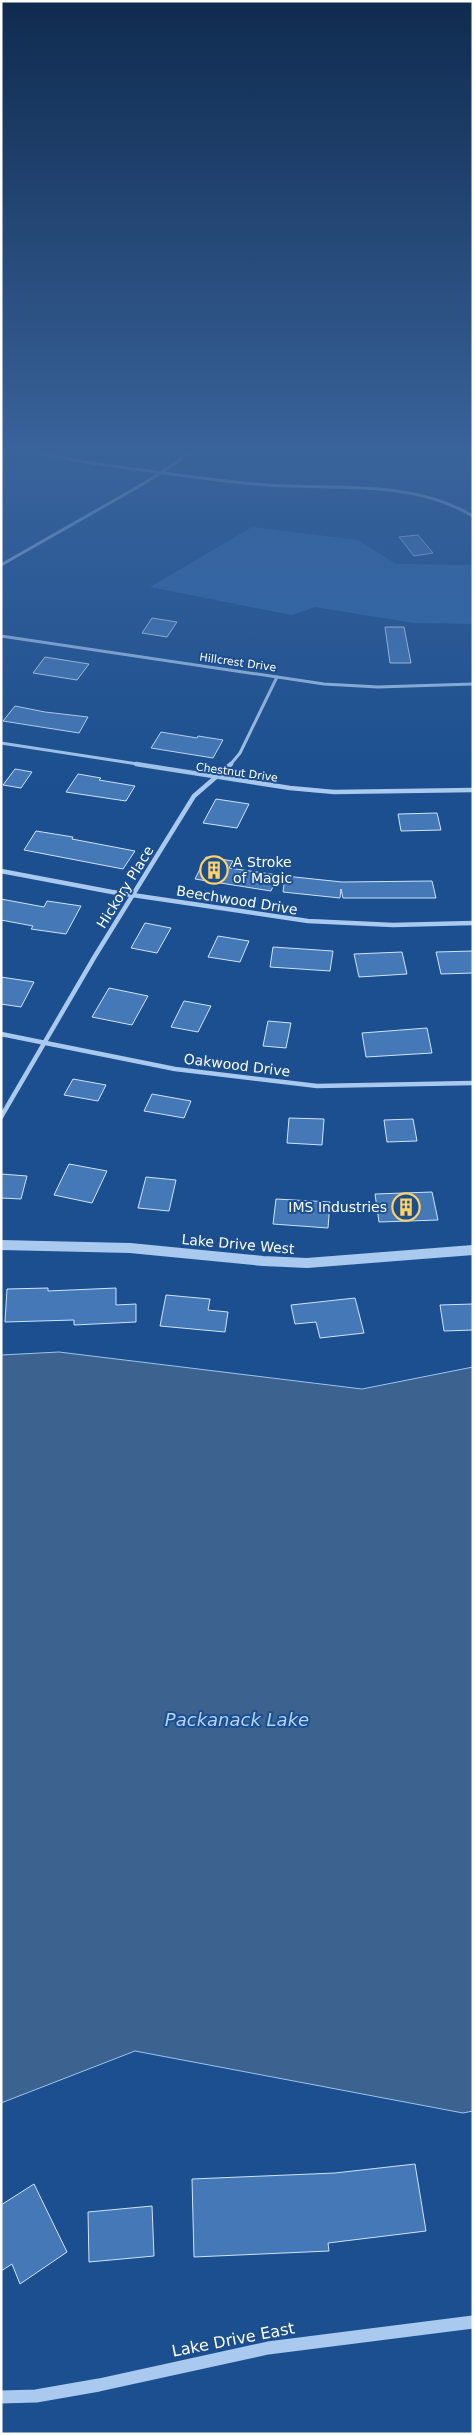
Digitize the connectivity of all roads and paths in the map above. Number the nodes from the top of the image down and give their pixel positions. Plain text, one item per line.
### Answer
1 (1, 636) edge
2 (277, 677) junction
3 (473, 684) edge
4 (1, 743) edge
5 (216, 778) junction
6 (473, 790) edge
7 (1, 871) edge
8 (133, 895) junction
9 (473, 923) edge
10 (1, 1034) edge
11 (44, 1043) junction
12 (473, 1083) edge
13 (1, 1117) edge
14 (1, 1246) edge
15 (473, 1250) edge
16 (473, 2322) edge
17 (1, 2397) edge

1 - 2 street, Hillcrest Drive
2 - 3 street, Hillcrest Drive
2 - 5 street, Hickory Place
4 - 5 street, Chestnut Drive
5 - 6 street, Chestnut Drive
5 - 8 street, Hickory Place
7 - 8 street, Beechwood Drive
8 - 9 street, Beechwood Drive
8 - 11 street, Hickory Place
10 - 11 street, Oakwood Drive
11 - 12 street, Oakwood Drive
11 - 13 street, Hickory Place
14 - 15 street, Lake Drive West
16 - 17 street, Lake Drive East

